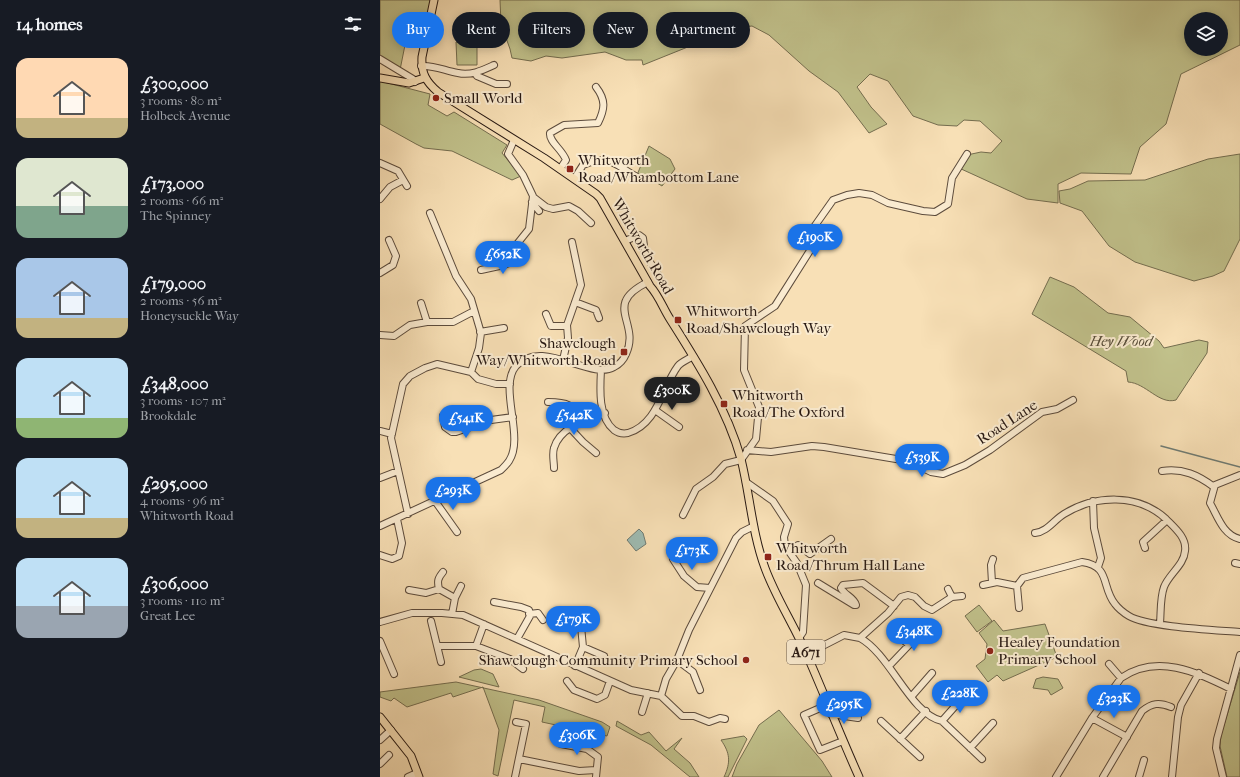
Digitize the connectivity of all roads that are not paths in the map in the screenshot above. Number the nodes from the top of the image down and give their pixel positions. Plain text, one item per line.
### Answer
1 (434, 0) edge
2 (380, 59) edge
3 (494, 65) dead end
4 (421, 66) junction
5 (475, 73) junction
6 (380, 78) edge
7 (424, 78) junction
8 (415, 82) junction
9 (506, 84) dead end
10 (596, 88) dead end
11 (514, 140) junction
12 (967, 154) dead end
13 (380, 164) edge
14 (560, 169) junction
15 (574, 178) junction
16 (639, 178) dead end
17 (403, 180) junction
18 (407, 186) dead end
19 (380, 199) edge
20 (532, 200) junction
21 (539, 211) dead end
22 (430, 213) dead end
23 (591, 223) dead end
24 (390, 240) dead end
25 (625, 241) junction
26 (572, 242) dead end
27 (481, 270) dead end
28 (380, 273) edge
29 (660, 278) dead end
30 (648, 282) junction
31 (575, 302) junction
32 (421, 303) dead end
33 (474, 311) junction
34 (546, 314) dead end
35 (599, 318) dead end
36 (427, 322) junction
37 (567, 326) junction
38 (504, 328) dead end
39 (480, 332) junction
40 (380, 335) edge
41 (693, 356) junction
42 (563, 360) junction
43 (601, 370) junction
44 (471, 372) junction
45 (510, 384) junction
46 (1073, 400) dead end
47 (548, 402) dead end
48 (655, 410) junction
49 (605, 413) junction
50 (443, 416) dead end
51 (513, 417) junction
52 (582, 422) junction
53 (679, 427) dead end
54 (570, 428) junction
55 (380, 432) edge
56 (392, 434) junction
57 (747, 450) junction
58 (596, 453) dead end
59 (741, 460) junction
60 (554, 468) dead end
61 (398, 471) junction
62 (1162, 471) dead end
63 (1240, 475) edge
64 (380, 478) edge
65 (746, 482) junction
66 (1214, 487) junction
67 (435, 501) junction
68 (1093, 501) junction
69 (408, 514) junction
70 (683, 515) dead end
71 (397, 519) junction
72 (1167, 520) junction
73 (380, 526) edge
74 (754, 526) junction
75 (457, 532) dead end
76 (1035, 533) dead end
77 (831, 539) dead end
78 (1240, 539) edge
79 (1145, 548) dead end
80 (788, 551) junction
81 (380, 555) edge
82 (673, 559) dead end
83 (994, 559) dead end
84 (1098, 567) junction
85 (443, 572) dead end
86 (818, 582) dead end
87 (992, 583) junction
88 (983, 584) dead end
89 (461, 586) dead end
90 (1017, 586) junction
91 (710, 588) junction
92 (439, 589) junction
93 (948, 589) dead end
94 (409, 590) dead end
95 (962, 596) dead end
96 (952, 597) junction
97 (455, 598) junction
98 (498, 601) dead end
99 (894, 606) junction
100 (1019, 608) dead end
101 (452, 614) junction
102 (529, 614) junction
103 (583, 618) dead end
104 (543, 620) dead end
105 (431, 621) dead end
106 (380, 622) edge
107 (484, 624) junction
108 (1160, 624) junction
109 (1240, 632) edge
110 (900, 637) dead end
111 (799, 638) junction
112 (860, 638) junction
113 (518, 639) junction
114 (380, 641) edge
115 (439, 646) junction
116 (476, 646) junction
117 (583, 647) junction
118 (807, 654) junction
119 (1240, 655) edge
120 (604, 656) dead end
121 (677, 660) junction
122 (442, 662) dead end
123 (1109, 664) dead end
124 (575, 666) junction
125 (889, 666) junction
126 (523, 669) dead end
127 (1199, 673) junction
128 (394, 674) dead end
129 (932, 674) dead end
130 (1121, 678) junction
131 (610, 681) junction
132 (567, 682) dead end
133 (1231, 688) junction
134 (700, 690) dead end
135 (648, 694) junction
136 (661, 696) junction
137 (965, 696) dead end
138 (911, 697) junction
139 (827, 705) junction
140 (1181, 705) junction
141 (1171, 707) junction
142 (926, 711) junction
143 (642, 712) dead end
144 (831, 714) junction
145 (380, 717) edge
146 (722, 717) dead end
147 (1178, 717) junction
148 (858, 718) dead end
149 (1092, 718) junction
150 (881, 721) dead end
151 (942, 721) junction
152 (516, 722) dead end
153 (993, 723) dead end
154 (391, 730) junction
155 (1127, 737) junction
156 (900, 739) junction
157 (380, 740) edge
158 (843, 741) junction
159 (561, 744) dead end
160 (970, 748) junction
161 (914, 752) junction
162 (389, 755) dead end
163 (920, 757) dead end
164 (910, 758) dead end
165 (519, 759) junction
166 (982, 759) dead end
167 (1144, 760) dead end
168 (380, 764) edge
169 (596, 770) junction
170 (418, 775) edge
171 (408, 777) edge
172 (515, 777) edge
173 (596, 777) edge
174 (859, 777) edge
175 (1056, 777) edge
176 (1103, 777) edge
177 (1139, 777) edge
178 (1172, 777) edge
179 (1223, 777) edge

1 - 4 main road
2 - 8 street
3 - 5 street
4 - 5 street
4 - 7 main road
5 - 9 street
6 - 8 main road
7 - 8 main road
7 - 11 main road, A671
10 - 14 street
11 - 14 main road, Whitworth Road / A671
11 - 20 street
12 - 57 street
13 - 17 street
14 - 15 main road, Whitworth Road / A671
15 - 16 street
15 - 25 main road, Whitworth Road / A671
17 - 18 street
17 - 19 street
20 - 21 street
20 - 23 street
20 - 27 street
22 - 33 street
24 - 28 street
25 - 29 street
25 - 30 main road, Whitworth Road / A671
26 - 31 street
30 - 41 main road, Whitworth Road / A671
30 - 43 street
31 - 35 street
31 - 37 street
32 - 36 street
33 - 36 street
33 - 39 street
34 - 37 street
36 - 40 street
37 - 42 street
38 - 39 street
39 - 44 street
41 - 48 street
41 - 59 main road, Whitworth Road / A671
42 - 43 street
42 - 45 street
43 - 49 street
44 - 45 street
44 - 56 street
45 - 51 street
46 - 57 street, Road Lane
47 - 52 street
48 - 49 street
48 - 53 street
49 - 52 street
50 - 51 street
51 - 67 street
52 - 54 street
54 - 58 street
54 - 60 street
55 - 56 street
56 - 61 street
57 - 59 street
59 - 65 main road, Whitworth Road / A671
59 - 70 street
61 - 64 street
61 - 69 street
62 - 66 street
63 - 66 street
65 - 74 main road, Whitworth Road / A671
65 - 80 street
66 - 78 street
67 - 69 street
67 - 75 street
68 - 72 street
68 - 76 street
68 - 84 street
69 - 71 street
71 - 73 street
71 - 81 street
72 - 79 street
72 - 108 street
74 - 91 street
74 - 111 main road, Whitworth Road / A671
77 - 80 street
80 - 111 street
82 - 91 street
83 - 87 street
84 - 90 street
84 - 108 street
85 - 92 street
86 - 99 street
87 - 88 street
87 - 90 street
89 - 97 street
90 - 100 street
91 - 121 street
92 - 94 street
92 - 97 street
93 - 96 street
95 - 96 street
96 - 99 street
97 - 101 street
98 - 102 street
99 - 112 street
101 - 106 street
101 - 107 street
102 - 104 street
102 - 113 street
103 - 117 street
105 - 115 street
107 - 113 street
107 - 116 street
108 - 109 street
110 - 125 street
111 - 118 main road, Whitworth Road / A671
112 - 118 street
112 - 125 street
113 - 124 street
114 - 128 street
115 - 116 street
115 - 122 street
116 - 126 street
117 - 120 street
117 - 124 street
118 - 139 main road, Whitworth Road / A671
119 - 133 street
121 - 134 street
121 - 136 street
123 - 130 street
124 - 131 street
125 - 138 street
127 - 130 street
127 - 133 street
127 - 140 street
129 - 138 street
130 - 149 street
131 - 132 street
131 - 135 street
133 - 179 street
135 - 136 street
135 - 143 street
136 - 146 street
137 - 151 street
138 - 142 street
139 - 144 main road, Whitworth Road / A671
139 - 158 street
140 - 141 street
140 - 147 street
141 - 147 street
141 - 155 street
142 - 151 street
142 - 156 street
144 - 148 street
144 - 158 main road, Whitworth Road / A671
145 - 154 main road
147 - 178 street
149 - 155 street
149 - 175 street
150 - 156 street
151 - 160 street
152 - 165 street
153 - 160 street
154 - 157 street
154 - 170 main road
155 - 176 street
156 - 161 street
158 - 174 main road, Whitworth Road / A671
159 - 169 street
160 - 166 street
161 - 163 street
161 - 164 street
162 - 168 street
165 - 169 street
165 - 172 street
167 - 177 street
169 - 173 street
170 - 171 street

